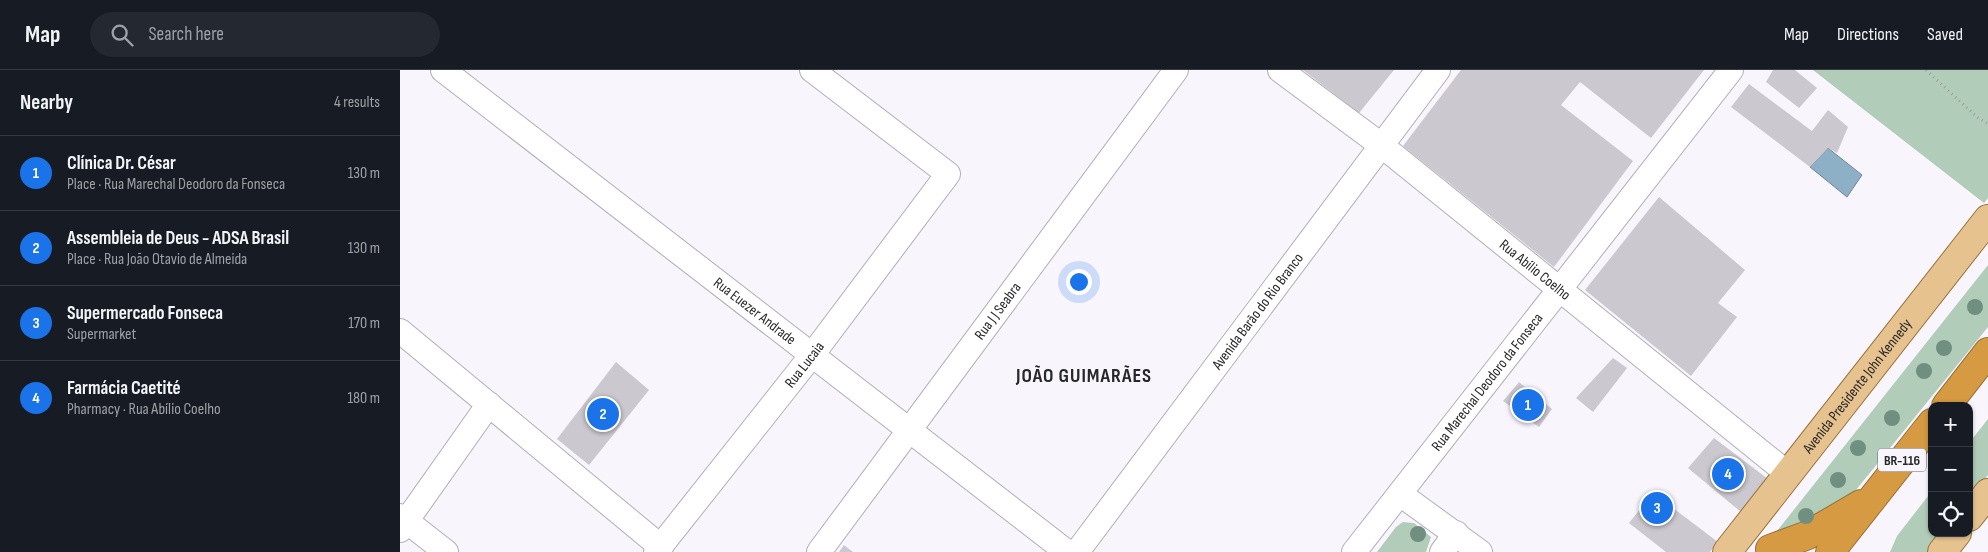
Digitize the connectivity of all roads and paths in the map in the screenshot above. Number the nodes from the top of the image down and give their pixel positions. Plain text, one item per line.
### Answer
1 (443, 70) edge
2 (812, 70) edge
3 (1176, 70) edge
4 (1280, 70) edge
5 (1438, 70) edge
6 (1731, 70) edge
7 (1926, 70) edge
8 (1988, 124) edge
9 (1381, 144) junction
10 (1988, 219) edge
11 (1558, 289) junction
12 (400, 332) edge
13 (1988, 352) edge
14 (812, 355) junction
15 (1949, 402) edge
16 (488, 404) junction
17 (1928, 428) edge
18 (911, 430) junction
19 (1787, 473) junction
20 (1988, 493) edge
21 (1400, 494) junction
22 (1873, 498) junction
23 (1973, 512) edge
24 (402, 522) edge
25 (1456, 533) junction
26 (1953, 537) edge
27 (1734, 543) edge
28 (658, 549) edge
29 (1773, 550) edge
30 (446, 552) edge
31 (819, 552) edge
32 (1067, 552) edge
33 (1077, 552) edge
34 (1354, 552) edge
35 (1442, 552) edge
36 (1480, 552) edge
37 (1830, 552) edge
38 (1854, 552) edge
39 (1942, 552) edge

1 - 14 street, Rua Euezer Andrade
2 - 14 street, Rua Lucaia
3 - 18 street, Rua J J Seabra
4 - 9 street, Rua Abílio Coelho
5 - 9 street, Avenida Barão do Rio Branco
6 - 11 street, Rua Marechal Deodoro da Fonseca
7 - 8 path
9 - 11 street, Rua Abílio Coelho
9 - 33 street, Avenida Barão do Rio Branco
10 - 19 main road, Avenida Presidente John Kennedy
11 - 19 street, Rua Abílio Coelho
11 - 21 street, Rua Marechal Deodoro da Fonseca
12 - 16 street
13 - 15 highway
14 - 18 street, Rua Euezer Andrade
14 - 28 street, Rua Lucaia
16 - 24 street
16 - 28 street
17 - 22 highway, BR-116
18 - 31 street, Rua J J Seabra
18 - 32 street, Rua Euezer Andrade
19 - 27 main road, Avenida Presidente John Kennedy
20 - 23 main road
21 - 25 street
21 - 34 street, Rua Marechal Deodoro da Fonseca
22 - 29 highway
22 - 37 highway, BR-116
22 - 38 highway
24 - 30 street
25 - 35 street
25 - 36 street
26 - 39 main road
27 - 29 main road

